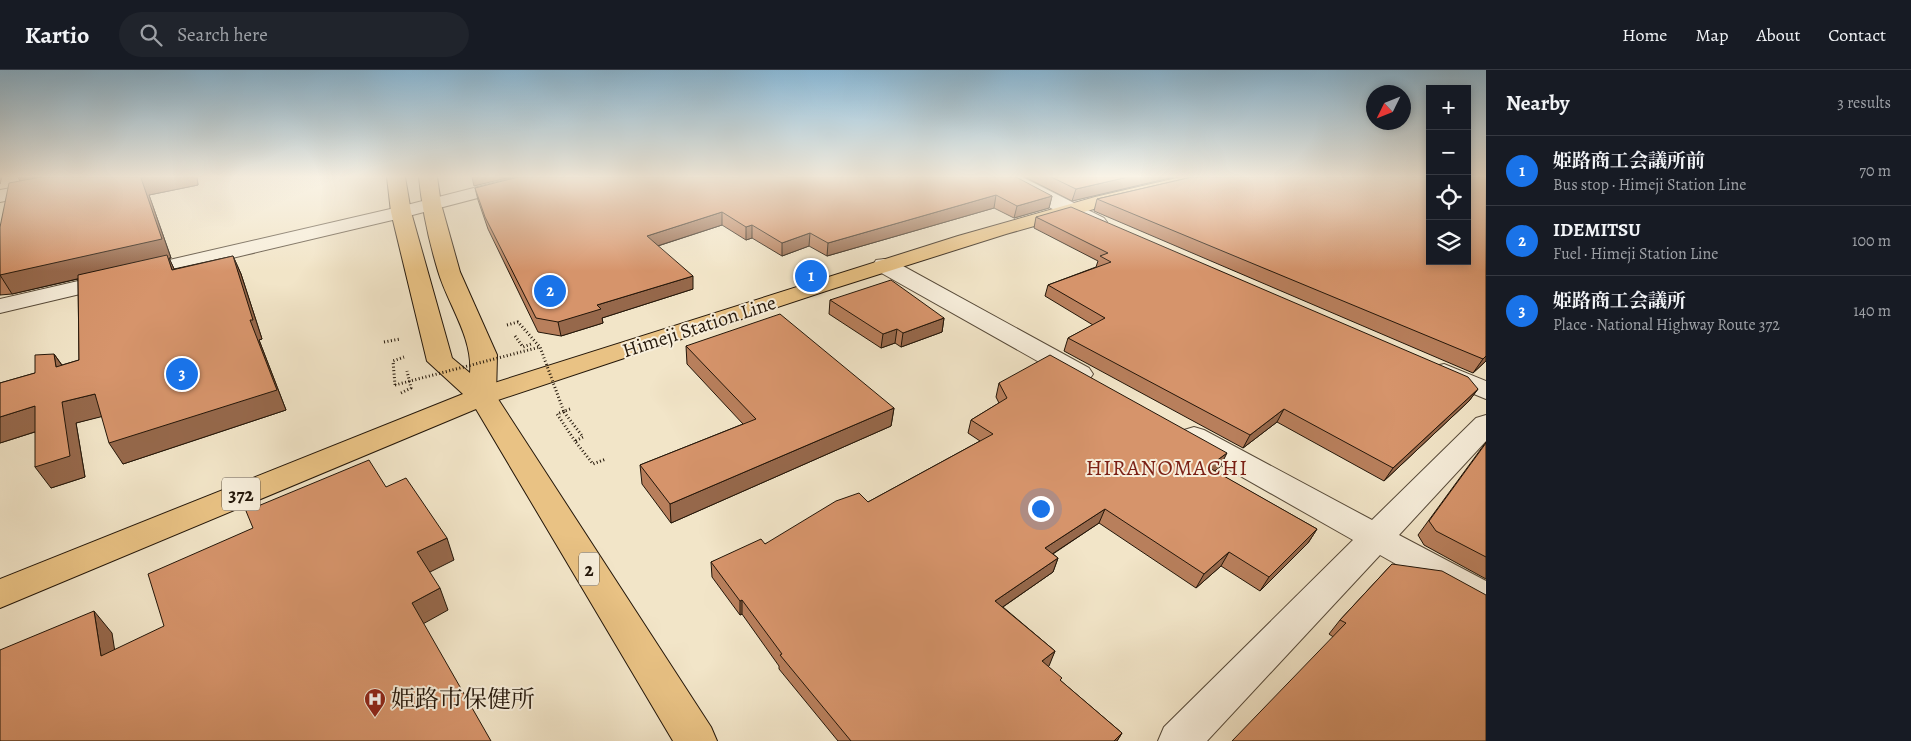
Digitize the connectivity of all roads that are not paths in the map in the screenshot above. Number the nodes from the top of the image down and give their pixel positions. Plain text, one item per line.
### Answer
1 (400, 208) edge
2 (415, 208) edge
3 (432, 208) edge
4 (1068, 209) joint
5 (401, 212) junction
6 (1113, 228) edge
7 (884, 265) junction
8 (0, 306) edge
9 (1422, 362) edge
10 (1100, 385) edge
11 (1486, 391) edge
12 (482, 396) junction
13 (1169, 423) edge
14 (1486, 424) edge
15 (1377, 539) junction
16 (0, 594) edge
17 (1486, 598) edge
18 (696, 741) edge
19 (1179, 741) edge

1 - 5 main road, 2
2 - 5 street
3 - 12 main road
4 - 6 street
4 - 7 main road, Himeji Station Line
5 - 8 street
5 - 12 main road, 2
7 - 10 street
7 - 12 main road, Himeji Station Line
9 - 11 street
12 - 16 main road, 372
12 - 18 main road, 2
13 - 15 street
14 - 15 street
15 - 17 street
15 - 19 street

